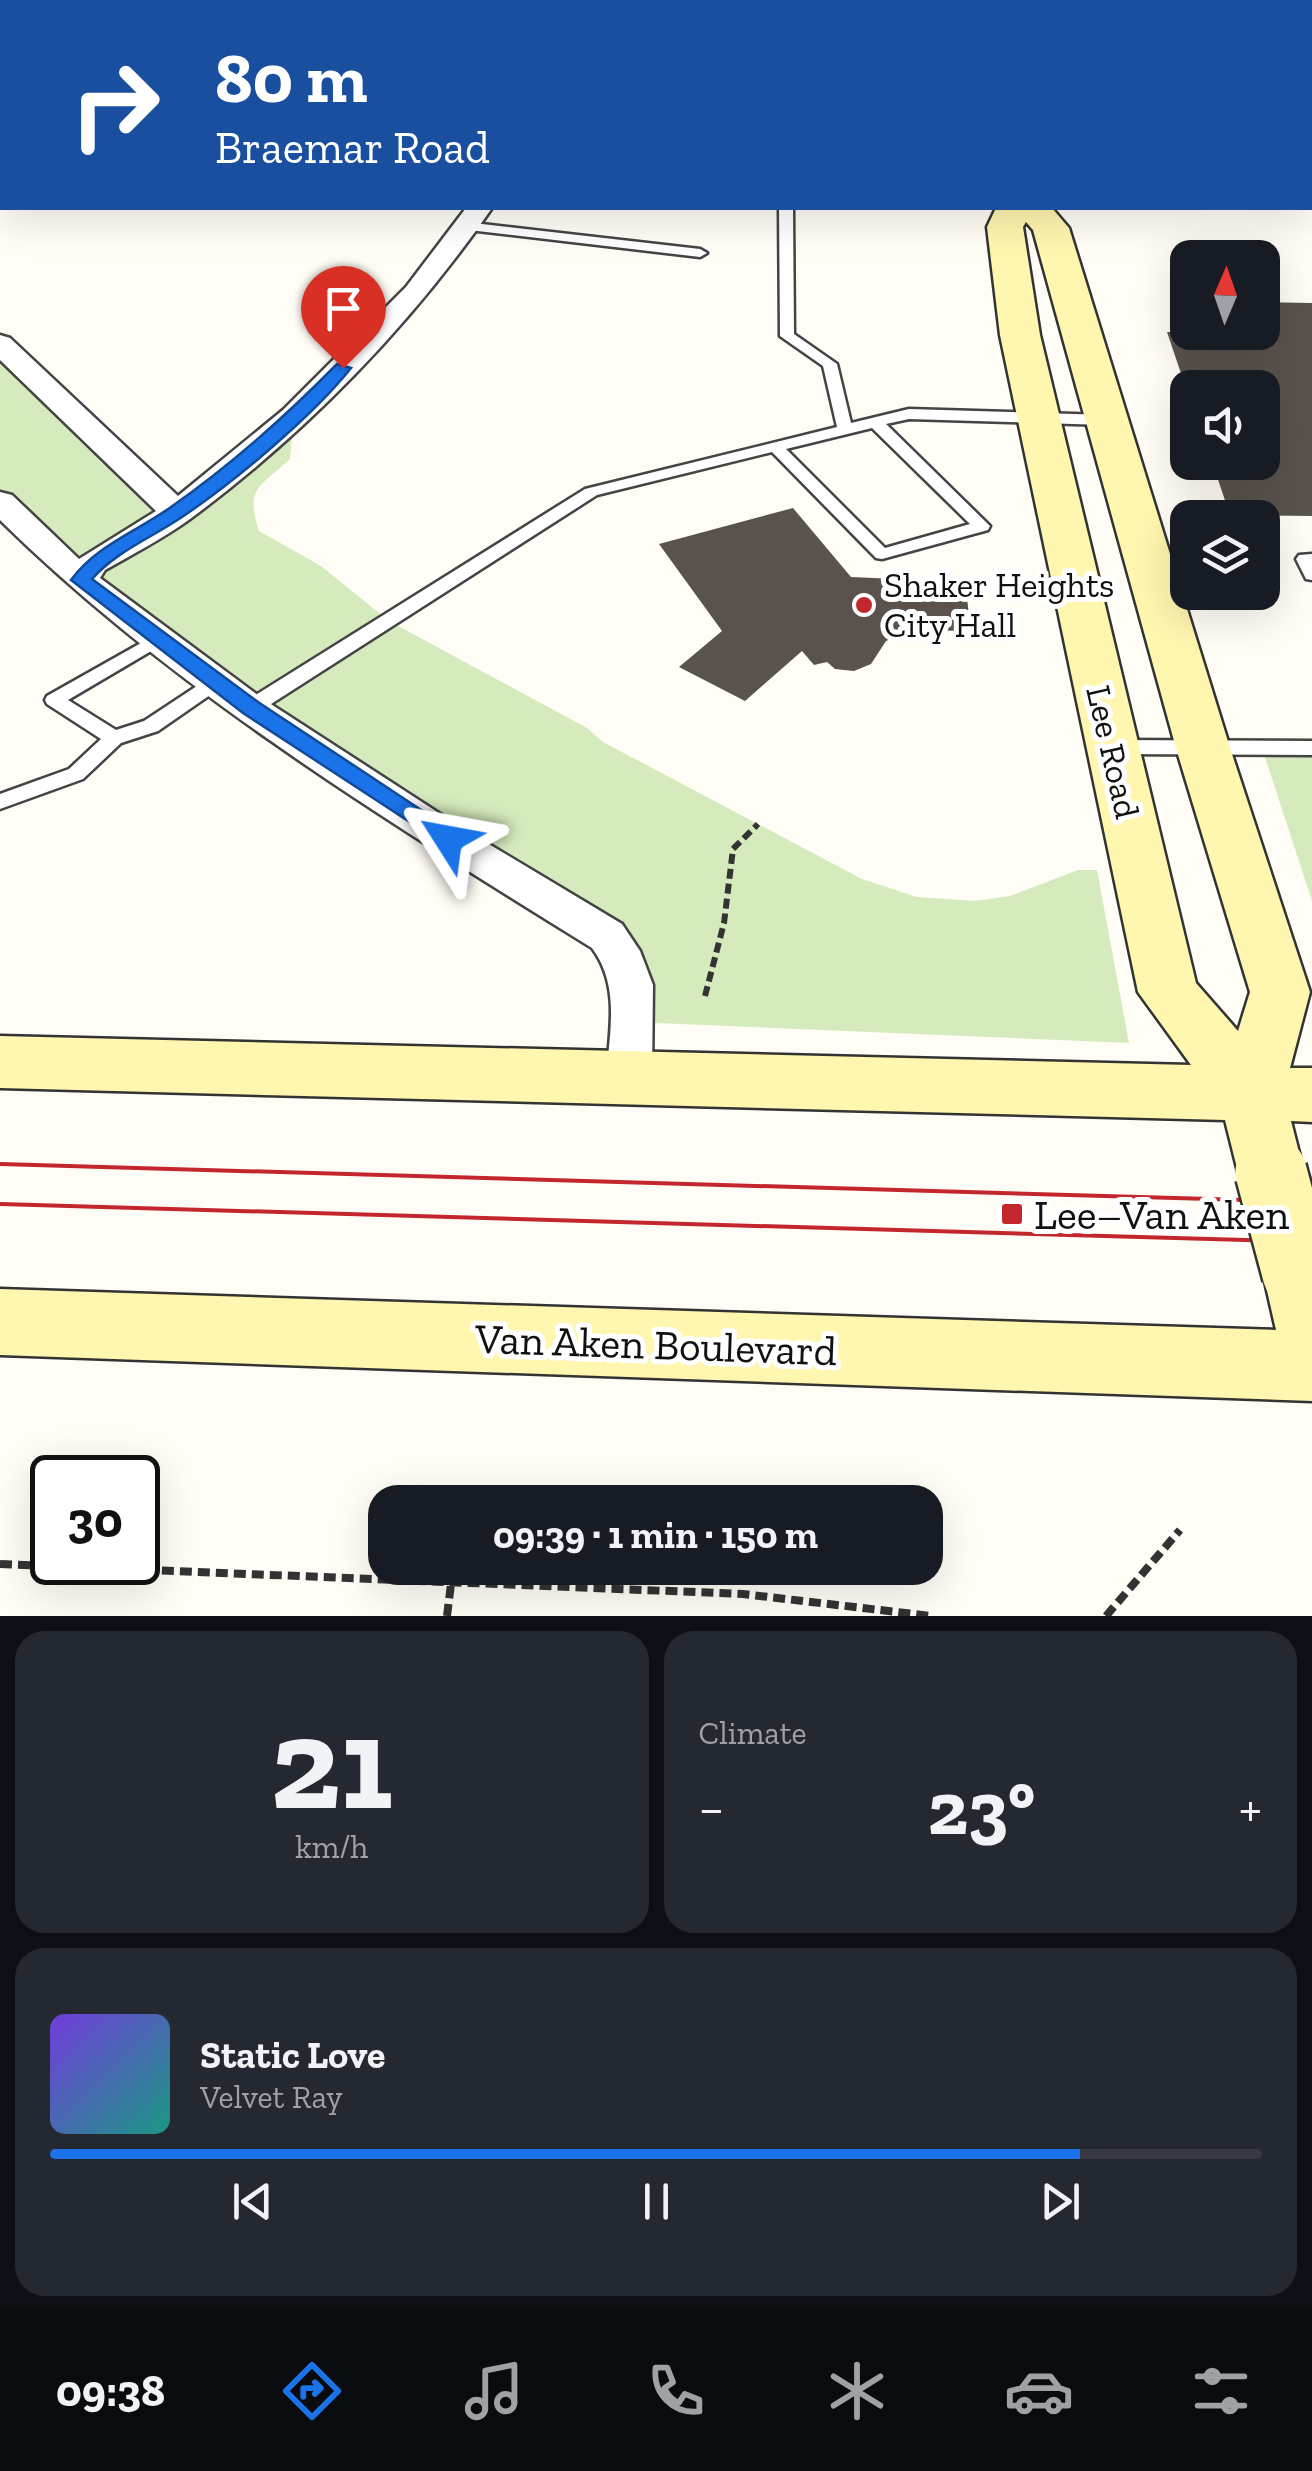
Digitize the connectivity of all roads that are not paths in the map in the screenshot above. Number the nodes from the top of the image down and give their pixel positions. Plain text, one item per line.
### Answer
1 (786, 210) edge
2 (1013, 210) edge
3 (1034, 210) edge
4 (472, 217) edge
5 (698, 258) dead end
6 (0, 344) edge
7 (1038, 418) junction
8 (1106, 420) junction
9 (875, 422) junction
10 (845, 430) junction
11 (775, 447) junction
12 (0, 502) edge
13 (176, 512) junction
14 (1312, 559) edge
15 (1312, 575) edge
16 (81, 580) junction
17 (157, 640) junction
18 (216, 682) junction
19 (250, 708) junction
20 (114, 738) junction
21 (1112, 747) junction
22 (1203, 748) junction
23 (1312, 748) edge
24 (0, 802) edge
25 (0, 1062) edge
26 (629, 1076) junction
27 (1281, 1094) edge
28 (1305, 1302) edge
29 (0, 1322) edge
30 (1312, 1366) edge

1 - 10 lane
2 - 7 main road, Lee Road
3 - 8 main road
4 - 5 lane
4 - 13 street
6 - 13 street
7 - 8 lane
7 - 9 lane
7 - 21 main road, Lee Road
8 - 22 main road
9 - 10 lane
9 - 11 lane
10 - 11 lane
11 - 19 lane
12 - 16 street
13 - 16 street
14 - 15 lane
16 - 17 street
17 - 18 street
17 - 20 lane
18 - 19 street
18 - 20 lane
19 - 26 street
20 - 24 lane
21 - 22 lane
21 - 27 main road, Lee Road
22 - 23 lane
22 - 27 main road
25 - 26 main road
26 - 27 main road
27 - 28 main road, Lee Road, bridge
29 - 30 main road, Van Aken Boulevard

